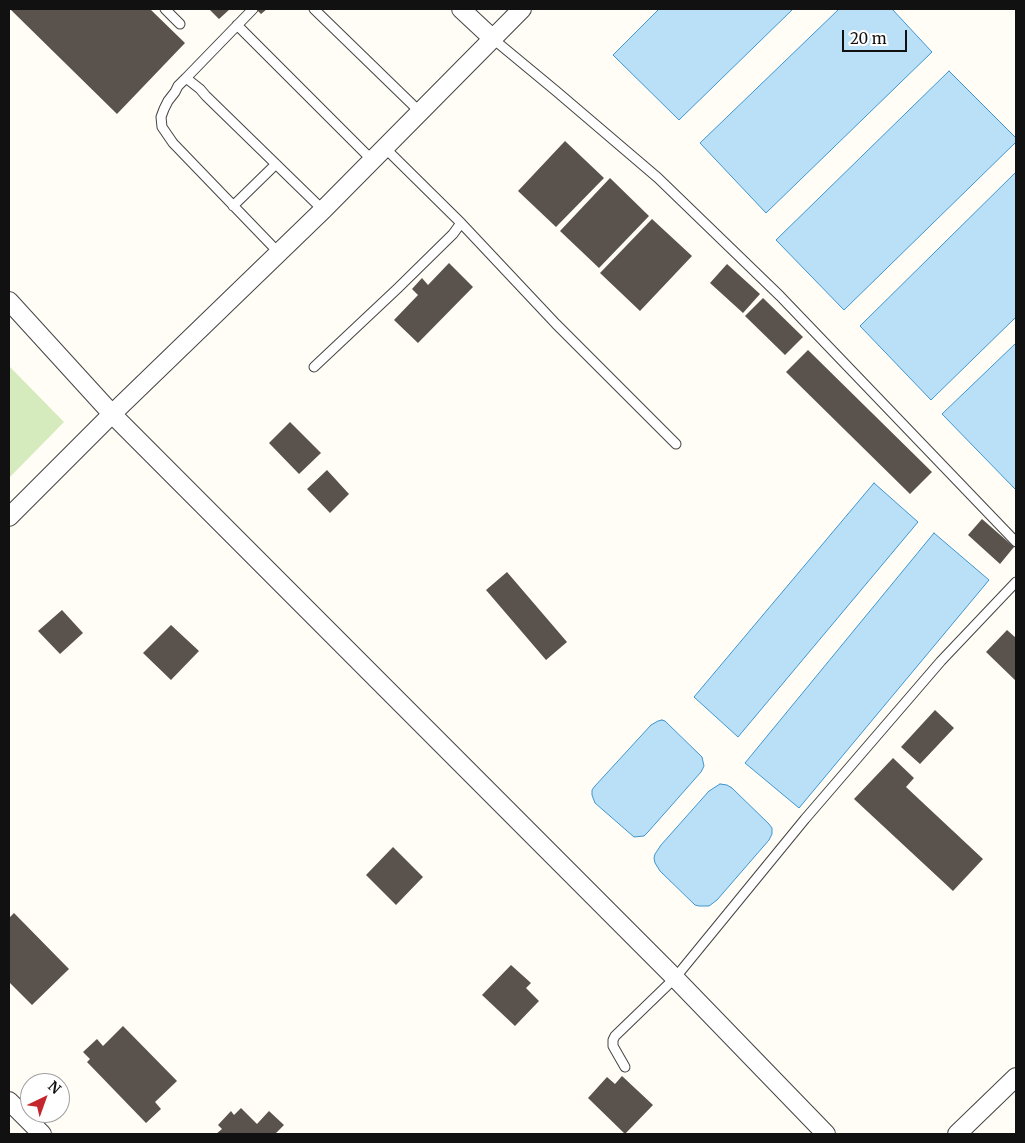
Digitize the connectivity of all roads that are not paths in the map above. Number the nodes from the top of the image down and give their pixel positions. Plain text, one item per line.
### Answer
1 (165, 9) edge
2 (253, 9) edge
3 (314, 9) edge
4 (462, 9) edge
5 (522, 9) edge
6 (180, 24) dead end
7 (237, 25) junction
8 (492, 38) junction
9 (186, 78) junction
10 (420, 112) junction
11 (385, 148) junction
12 (372, 160) junction
13 (276, 164) junction
14 (233, 206) junction
15 (324, 210) junction
16 (461, 223) junction
17 (279, 253) junction
18 (9, 301) edge
19 (314, 367) dead end
20 (112, 414) junction
21 (676, 444) dead end
22 (9, 517) edge
23 (1016, 542) edge
24 (1016, 582) edge
25 (675, 978) junction
26 (625, 1067) dead end
27 (1016, 1077) edge
28 (9, 1101) edge
29 (34, 1132) edge
30 (826, 1134) edge
31 (957, 1134) edge

1 - 6 lane
2 - 7 lane
3 - 10 lane
4 - 8 street
5 - 8 street
7 - 9 lane
7 - 12 lane
8 - 10 street
8 - 23 lane
9 - 13 lane
9 - 14 lane
10 - 11 street
11 - 12 street
11 - 16 lane
12 - 15 street
13 - 14 lane
13 - 15 lane
14 - 17 lane
15 - 17 street
16 - 19 lane
16 - 21 lane
17 - 20 street
18 - 20 street
20 - 22 street
20 - 25 street
24 - 25 lane
25 - 26 lane
25 - 30 street
27 - 31 street
28 - 29 street

